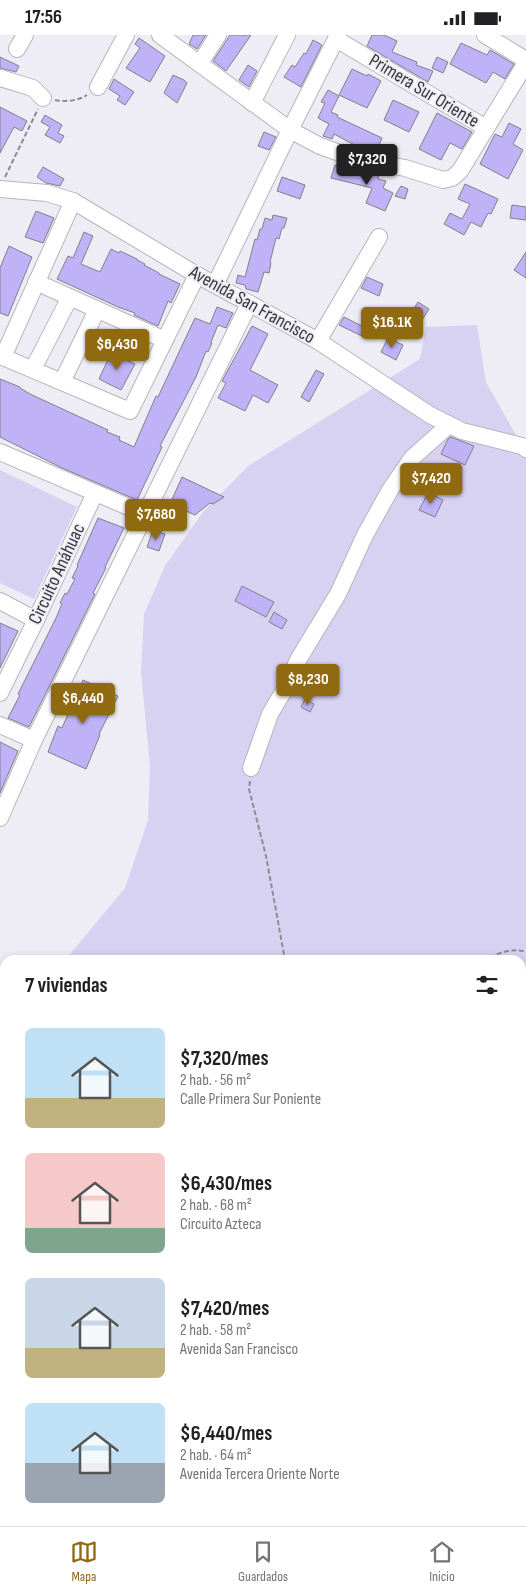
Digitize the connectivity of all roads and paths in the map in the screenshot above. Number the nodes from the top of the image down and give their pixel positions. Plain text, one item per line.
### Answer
1 (126, 35) edge
2 (160, 35) edge
3 (218, 35) edge
4 (287, 35) edge
5 (485, 35) edge
6 (337, 37) edge
7 (526, 62) edge
8 (200, 63) junction
9 (0, 78) edge
10 (98, 87) joint
11 (43, 98) junction
12 (252, 103) junction
13 (486, 128) junction
14 (290, 130) junction
15 (2, 185) edge
16 (73, 201) junction
17 (379, 237) dead end
18 (197, 275) junction
19 (36, 282) junction
20 (214, 285) junction
21 (70, 297) junction
22 (249, 304) junction
23 (97, 310) junction
24 (165, 340) junction
25 (318, 341) junction
26 (32, 369) junction
27 (62, 382) junction
28 (449, 425) junction
29 (525, 446) edge
30 (0, 452) edge
31 (95, 493) junction
32 (145, 514) junction
33 (0, 601) edge
34 (36, 620) junction
35 (0, 693) edge
36 (0, 725) edge
37 (34, 739) junction
38 (251, 768) joint
39 (0, 818) edge
40 (526, 952) edge
41 (284, 955) edge
42 (495, 955) edge

1 - 10 street
2 - 8 street
3 - 8 street
4 - 12 street
5 - 7 street
6 - 13 street, Primera Sur Oriente
6 - 14 street
7 - 13 street
8 - 12 street
9 - 11 street
10 - 11 path
11 - 15 path
12 - 14 street
13 - 14 street
14 - 20 street
15 - 16 street, Avenida San Francisco
16 - 18 street, Avenida San Francisco
16 - 19 street
17 - 25 street
18 - 20 street, Avenida San Francisco
18 - 24 street
19 - 21 street
19 - 26 street
20 - 22 street, Avenida San Francisco
21 - 23 street
21 - 26 street
22 - 25 street, Avenida San Francisco
22 - 32 street
23 - 24 street
23 - 27 street
24 - 27 street
25 - 28 street, Avenida San Francisco
26 - 27 street
28 - 29 street, Avenida San Francisco
28 - 38 street
30 - 31 street
31 - 32 street
31 - 34 street, Circuito Anáhuac
32 - 37 street
33 - 34 street
34 - 35 street, Circuito Anáhuac
36 - 37 street
37 - 39 street
38 - 41 path
40 - 42 path

